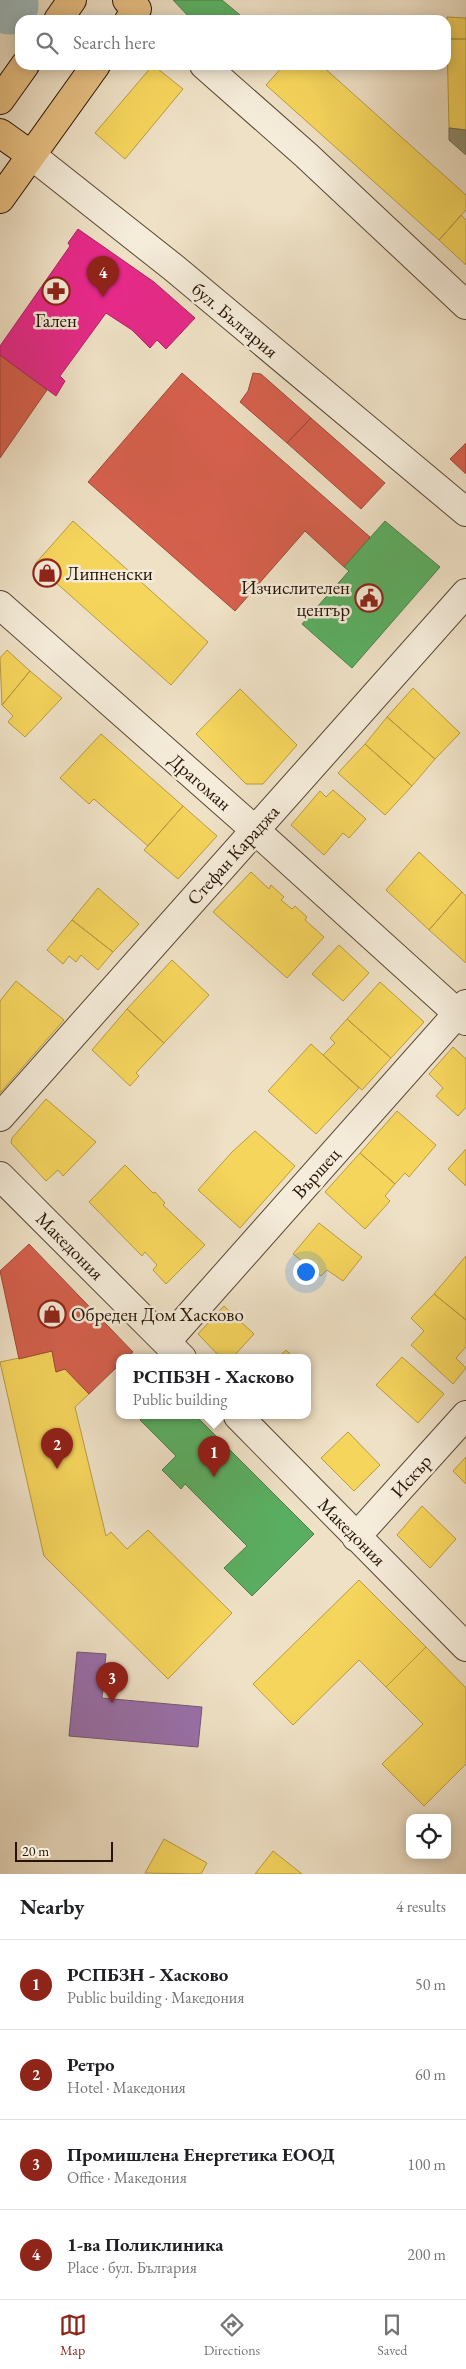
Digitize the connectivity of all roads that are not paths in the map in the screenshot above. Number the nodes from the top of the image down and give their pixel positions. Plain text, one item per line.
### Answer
1 (72, 0) edge
2 (62, 15) edge
3 (21, 70) edge
4 (92, 70) edge
5 (210, 70) edge
6 (0, 100) edge
7 (0, 133) edge
8 (38, 145) junction
9 (0, 200) edge
10 (466, 306) edge
11 (466, 512) edge
12 (466, 594) edge
13 (0, 605) edge
14 (255, 830) junction
15 (463, 1013) edge
16 (0, 1117) edge
17 (0, 1176) edge
18 (174, 1350) edge
19 (466, 1415) edge
20 (241, 1419) edge
21 (356, 1537) junction
22 (466, 1648) edge

1 - 2 main road
3 - 6 main road
4 - 8 main road
5 - 10 street
7 - 8 main road, бул. България
8 - 9 main road
8 - 11 street, бул. България
12 - 14 street, Стефан Караджа
13 - 14 street, Драгоман
14 - 15 street, Драгоман
14 - 16 street, Стефан Караджа
15 - 18 street, Вършец
17 - 18 street, Македония
19 - 21 street, Искър
20 - 21 street, Македония
21 - 22 street, Македония

